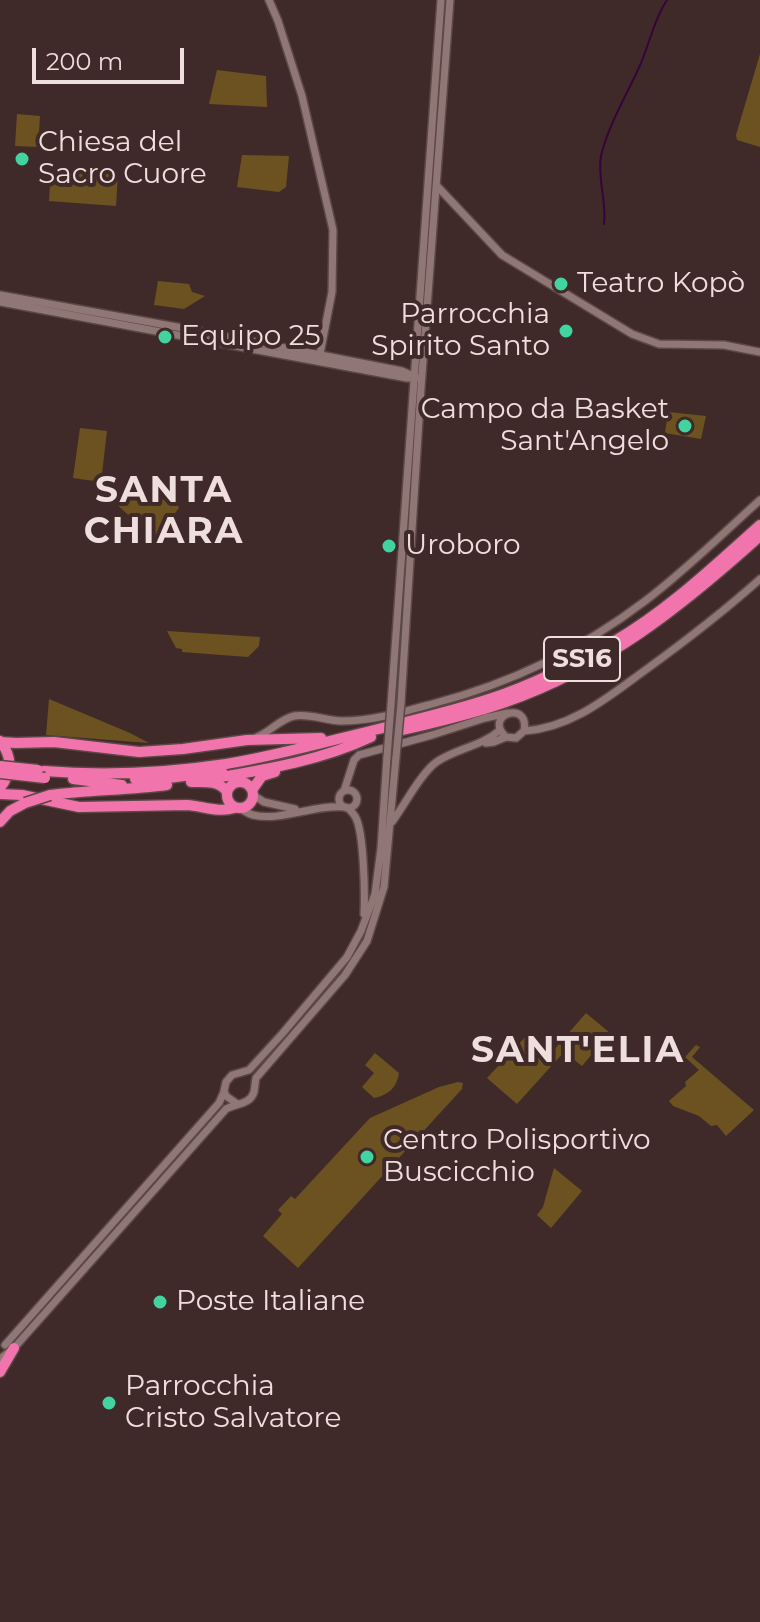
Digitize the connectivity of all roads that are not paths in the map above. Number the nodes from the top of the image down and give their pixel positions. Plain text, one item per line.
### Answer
1 (269, 0) edge
2 (441, 0) edge
3 (450, 0) edge
4 (436, 185) junction
5 (0, 295) edge
6 (0, 302) edge
7 (760, 352) edge
8 (319, 358) junction
9 (419, 378) junction
10 (760, 500) edge
11 (760, 525) edge
12 (760, 536) edge
13 (760, 579) edge
14 (508, 713) junction
15 (485, 718) junction
16 (523, 718) junction
17 (284, 720) junction
18 (548, 726) junction
19 (500, 728) junction
20 (524, 731) junction
21 (371, 734) junction
22 (506, 737) junction
23 (247, 740) junction
24 (288, 740) junction
25 (0, 741) edge
26 (479, 743) junction
27 (325, 755) junction
28 (391, 757) junction
29 (0, 766) edge
30 (44, 774) junction
31 (351, 774) junction
32 (4, 776) edge
33 (423, 776) junction
34 (73, 779) junction
35 (191, 782) junction
36 (164, 785) junction
37 (394, 786) junction
38 (0, 791) edge
39 (253, 792) junction
40 (227, 794) junction
41 (342, 794) junction
42 (356, 794) junction
43 (24, 799) junction
44 (204, 806) junction
45 (325, 806) junction
46 (346, 807) junction
47 (237, 808) junction
48 (302, 810) junction
49 (0, 822) edge
50 (391, 824) junction
51 (364, 924) junction
52 (241, 1074) junction
53 (254, 1087) junction
54 (224, 1092) junction
55 (236, 1103) junction
56 (4, 1355) edge

1 - 8 street
2 - 9 street
3 - 4 street
4 - 7 street
4 - 9 street
5 - 8 street
6 - 8 street
8 - 9 street
9 - 28 street, bridge
9 - 28 street, bridge
10 - 17 street
11 - 21 highway, SS16
12 - 21 highway, SS16
13 - 18 street
14 - 15 street
14 - 16 street
14 - 19 street
15 - 19 street
15 - 31 street
16 - 18 street
16 - 20 street
17 - 23 street
17 - 24 street
18 - 20 street
19 - 22 street
19 - 26 street
20 - 22 street
21 - 24 highway
21 - 27 highway
21 - 30 highway, SS16
21 - 34 highway, SS16
22 - 26 street
23 - 24 highway
23 - 25 highway
25 - 32 highway
26 - 33 street
27 - 35 highway
27 - 39 highway
28 - 37 street
28 - 51 street
29 - 30 highway, SS16, bridge
30 - 32 highway, SS16, bridge
30 - 34 highway, SS16
31 - 41 street
31 - 42 street
32 - 38 highway
32 - 43 highway
33 - 37 street
33 - 50 street
34 - 36 highway
35 - 36 highway
35 - 40 highway
36 - 43 highway, bridge
37 - 50 street
38 - 43 highway
39 - 40 highway
39 - 47 highway
39 - 48 street
40 - 44 highway
40 - 47 highway
41 - 42 street
41 - 45 street
41 - 46 street
42 - 46 street
43 - 44 highway
43 - 49 highway
44 - 47 highway
45 - 46 street
45 - 48 street
46 - 51 street
47 - 48 street
50 - 53 street
51 - 52 street
52 - 53 street
52 - 54 street
53 - 55 street
54 - 55 street
54 - 56 street
55 - 56 street

